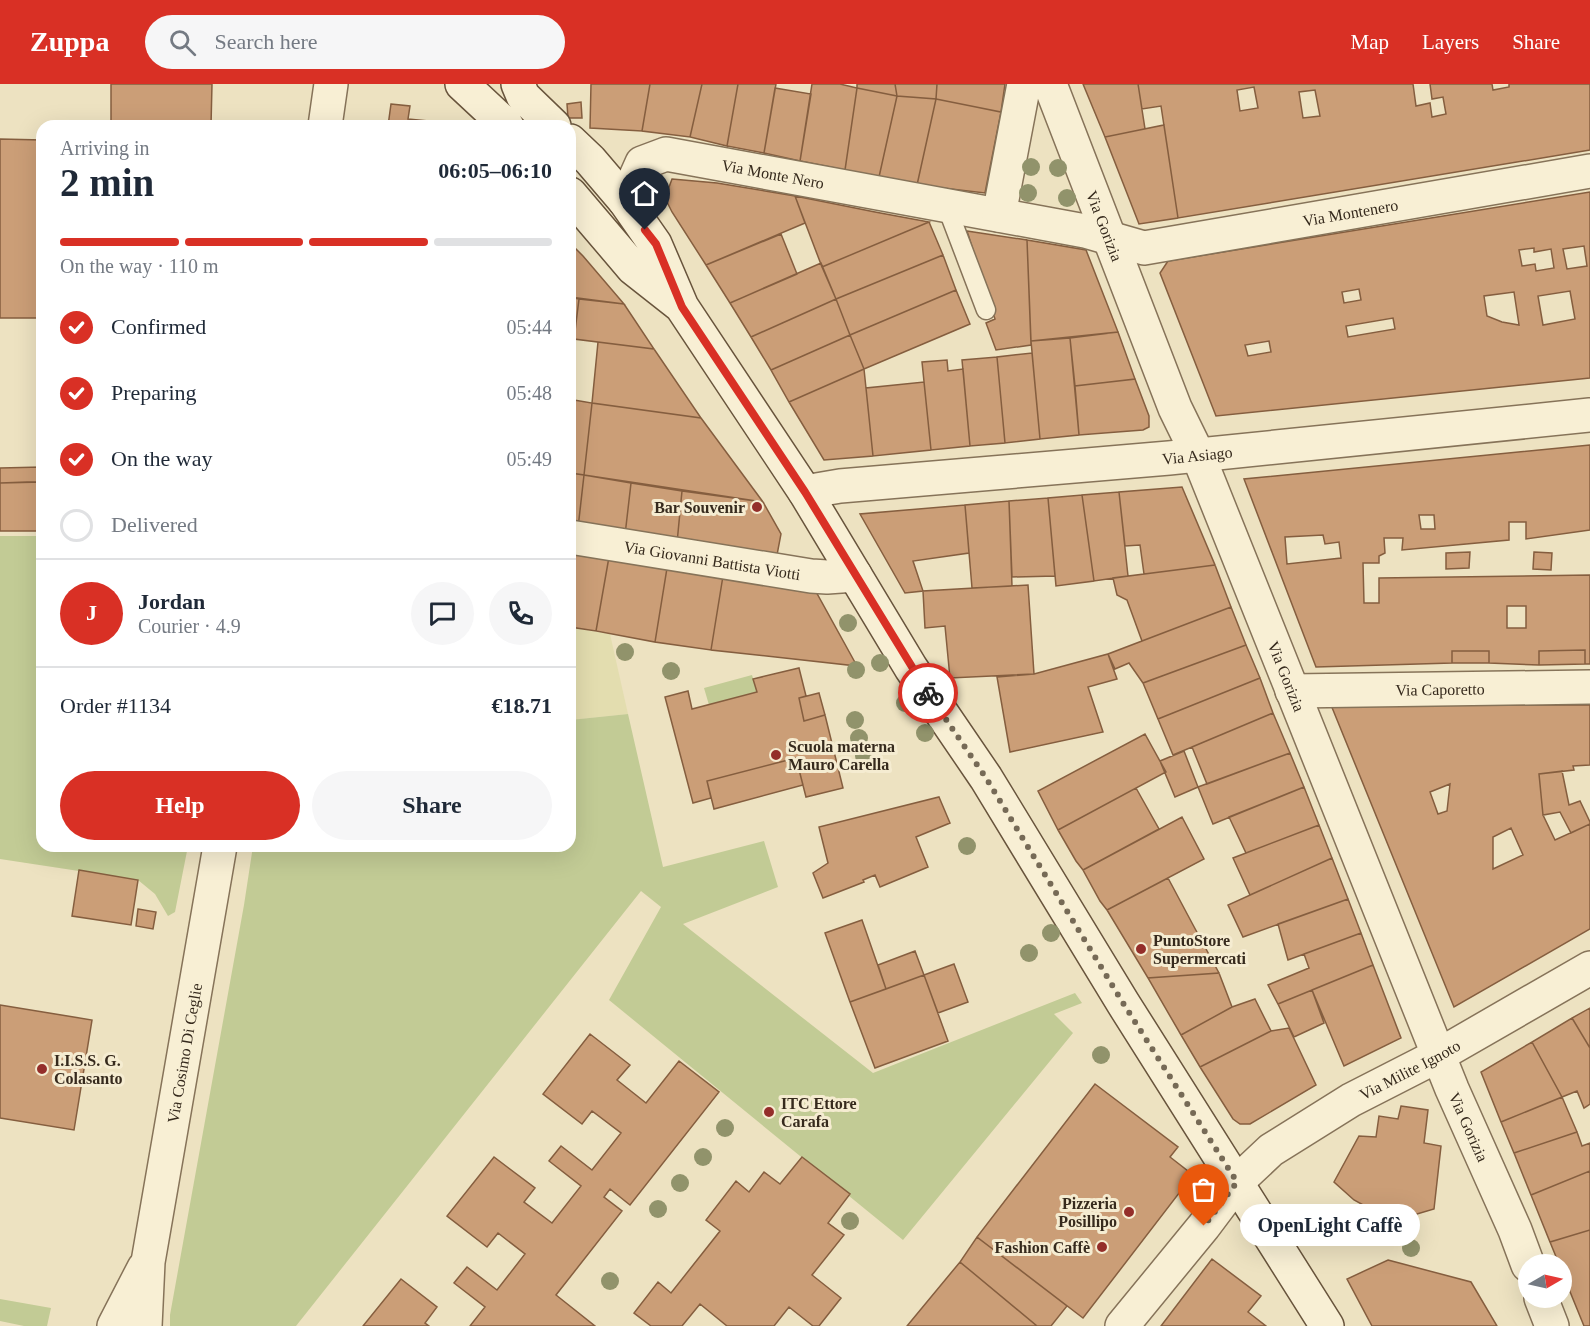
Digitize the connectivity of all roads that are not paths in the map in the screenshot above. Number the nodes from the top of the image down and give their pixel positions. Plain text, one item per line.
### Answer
1 (331, 84) edge
2 (462, 84) edge
3 (518, 84) edge
4 (1024, 84) edge
5 (1050, 84) edge
6 (326, 120) edge
7 (500, 120) edge
8 (548, 120) edge
9 (576, 147) edge
10 (1590, 171) edge
11 (576, 201) edge
12 (625, 201) junction
13 (945, 206) junction
14 (999, 214) junction
15 (1109, 238) junction
16 (682, 307) junction
17 (986, 310) dead end
18 (1590, 415) edge
19 (1198, 455) junction
20 (805, 492) junction
21 (576, 538) edge
22 (855, 575) junction
23 (1590, 687) edge
24 (1292, 691) junction
25 (219, 852) edge
26 (1590, 968) edge
27 (1439, 1055) junction
28 (1237, 1182) junction
29 (1523, 1254) edge
30 (148, 1262) junction
31 (1545, 1308) edge
32 (114, 1326) edge
33 (146, 1326) edge
34 (1122, 1326) edge
35 (1327, 1326) edge
36 (1552, 1326) edge

1 - 6 street
2 - 7 street
3 - 8 street
4 - 14 street
5 - 15 street, Via Gorizia
9 - 12 street
10 - 15 street, Via Montenero
11 - 16 street
12 - 13 street, Via Monte Nero
12 - 16 street
13 - 14 street, Via Monte Nero
13 - 17 lane
14 - 15 street, Via Monte Nero
15 - 19 street, Via Gorizia
16 - 20 street
18 - 19 street, Via Asiago
19 - 20 street, Via Asiago
19 - 24 street, Via Gorizia
20 - 22 street
21 - 22 street, Via Giovanni Battista Viotti
22 - 28 street
23 - 24 street, Via Caporetto
24 - 27 street, Via Gorizia
25 - 30 street, Via Cosimo Di Ceglie
26 - 27 street, Via Milite Ignoto
27 - 28 street, Via Milite Ignoto
27 - 29 street, Via Gorizia
28 - 34 street, Via Milite Ignoto
28 - 35 street
30 - 32 street, Via Cosimo Di Ceglie
30 - 33 street, Via Cosimo Di Ceglie
31 - 36 street

